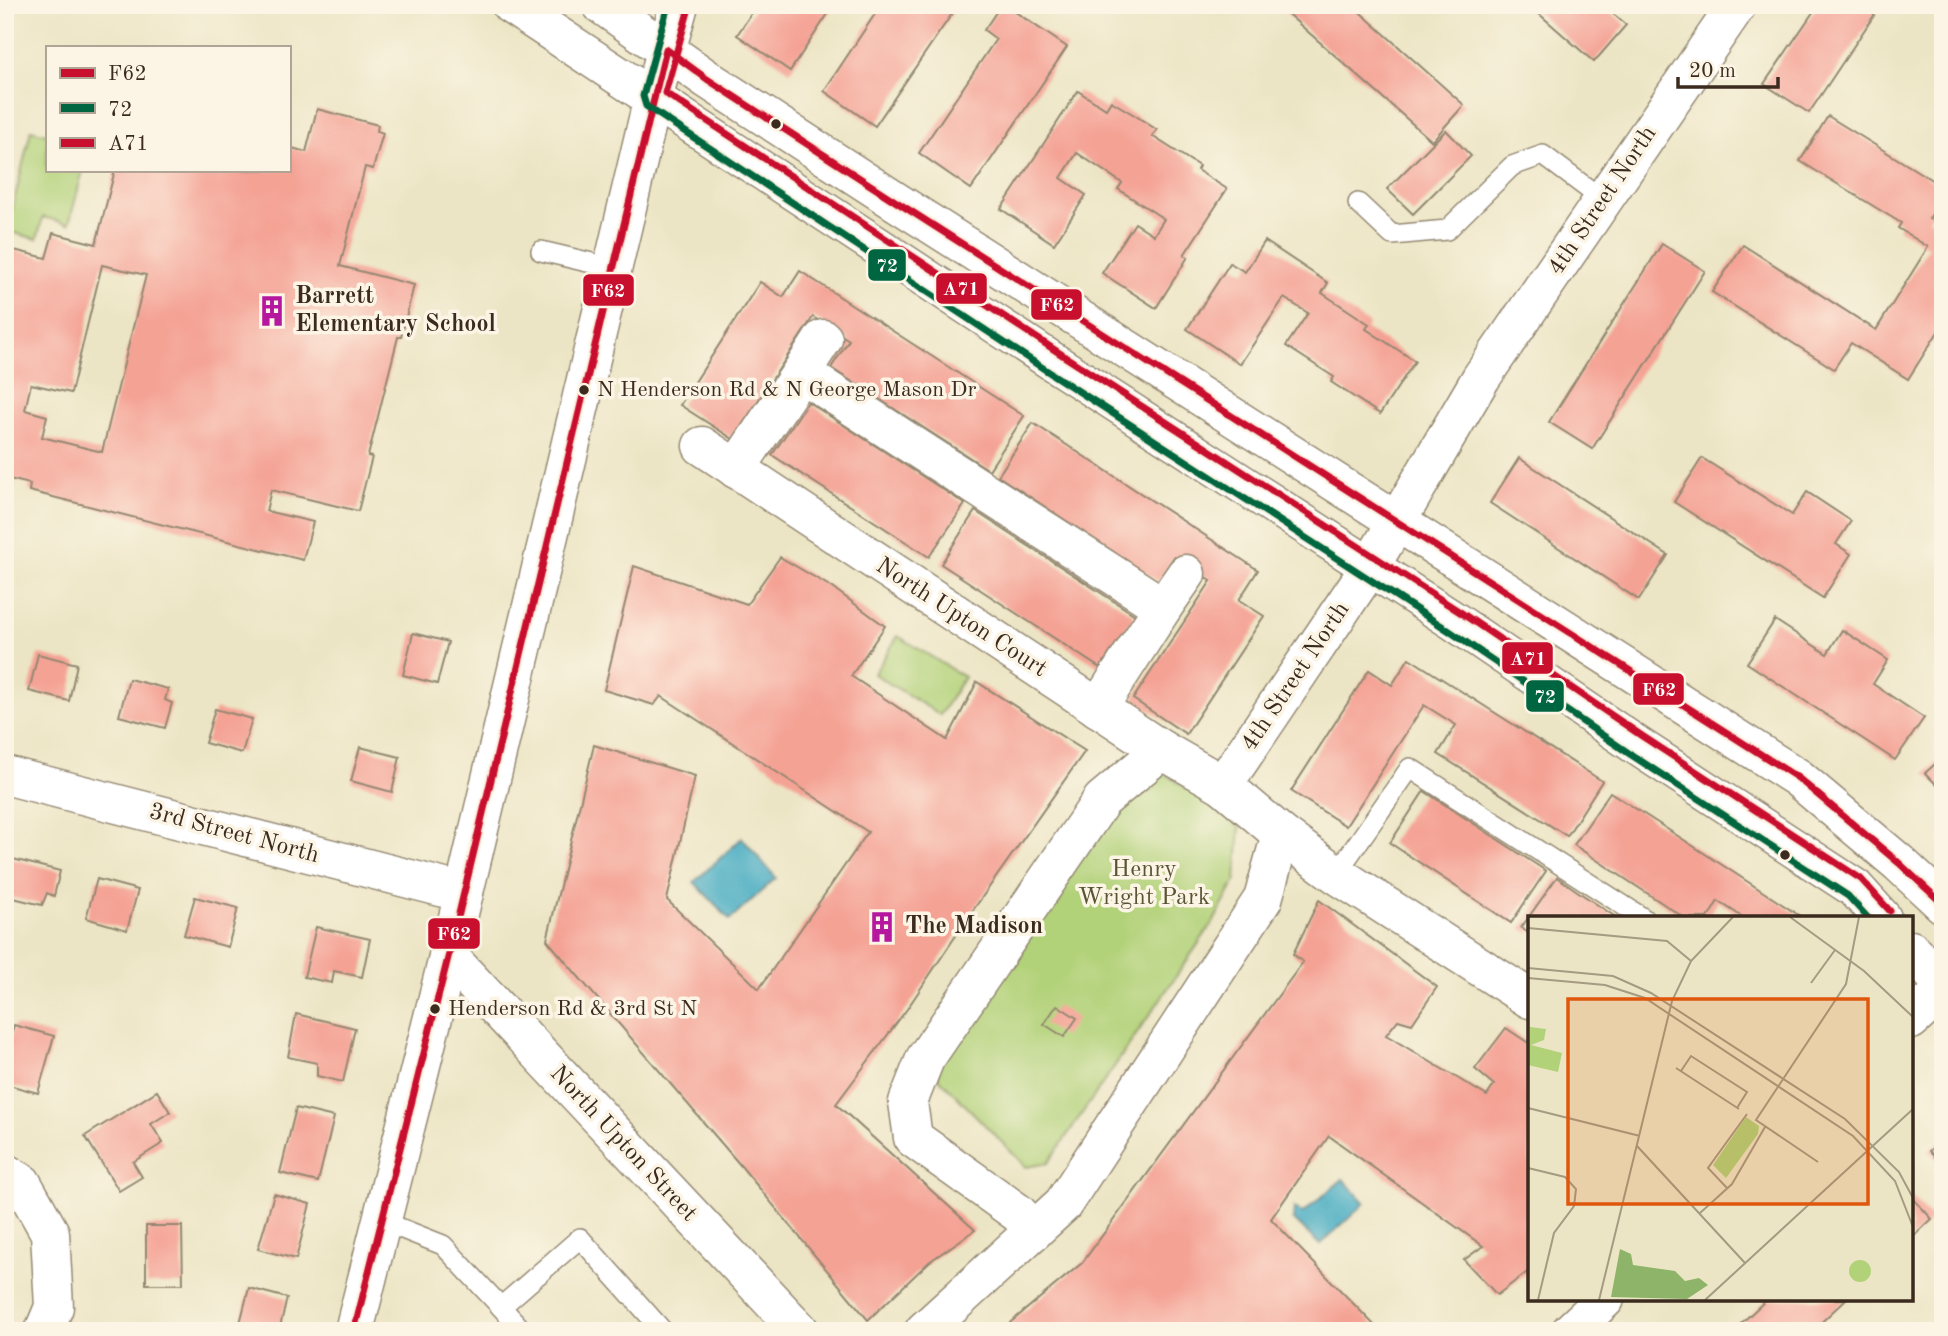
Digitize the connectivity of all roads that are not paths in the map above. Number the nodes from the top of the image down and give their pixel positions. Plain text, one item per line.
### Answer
1 (511, 5) edge
2 (601, 5) edge
3 (679, 5) edge
4 (1737, 5) edge
5 (666, 49) junction
6 (653, 98) junction
7 (1603, 200) junction
8 (1358, 203) dead end
9 (541, 251) dead end
10 (613, 268) junction
11 (823, 339) dead end
12 (801, 373) junction
13 (702, 446) dead end
14 (736, 469) junction
15 (1398, 523) junction
16 (1370, 567) junction
17 (1186, 573) dead end
18 (1163, 607) junction
19 (1098, 708) junction
20 (1162, 750) junction
21 (5, 775) edge
22 (1223, 785) junction
23 (1281, 834) junction
24 (1336, 874) junction
25 (464, 893) junction
26 (1943, 904) edge
27 (1640, 916) edge
28 (1880, 916) edge
29 (1913, 952) edge
30 (448, 956) junction
31 (1943, 984) edge
32 (1943, 991) edge
33 (1528, 998) edge
34 (1913, 1018) edge
35 (14, 1178) edge
36 (382, 1221) junction
37 (1034, 1231) junction
38 (1603, 1301) edge
39 (501, 1307) junction
40 (44, 1331) edge
41 (354, 1331) edge
42 (523, 1331) edge
43 (663, 1331) edge
44 (800, 1331) edge
45 (924, 1331) edge
46 (1571, 1331) edge

1 - 6 street
2 - 5 street
3 - 5 street
4 - 7 street, 4th Street North
5 - 6 street
5 - 15 street
6 - 10 street
6 - 16 street
7 - 8 lane
7 - 15 street, 4th Street North
9 - 10 lane
10 - 25 street
11 - 12 street
12 - 14 street
12 - 18 street
13 - 14 street, North Upton Court
14 - 19 street, North Upton Court
15 - 16 street, 4th Street North
15 - 26 street
16 - 22 street, 4th Street North
16 - 28 street
17 - 18 street
18 - 19 street
19 - 20 street, North Upton Court
20 - 22 street, North Upton Court
20 - 37 street
21 - 25 street, 3rd Street North
22 - 23 street
23 - 24 street
23 - 37 street
24 - 27 lane
24 - 33 street
25 - 30 street
29 - 31 street
30 - 36 street
30 - 44 street, North Upton Street
32 - 34 street
35 - 40 street
36 - 39 lane
36 - 41 street
37 - 45 street
38 - 46 street
39 - 42 lane
39 - 43 lane

